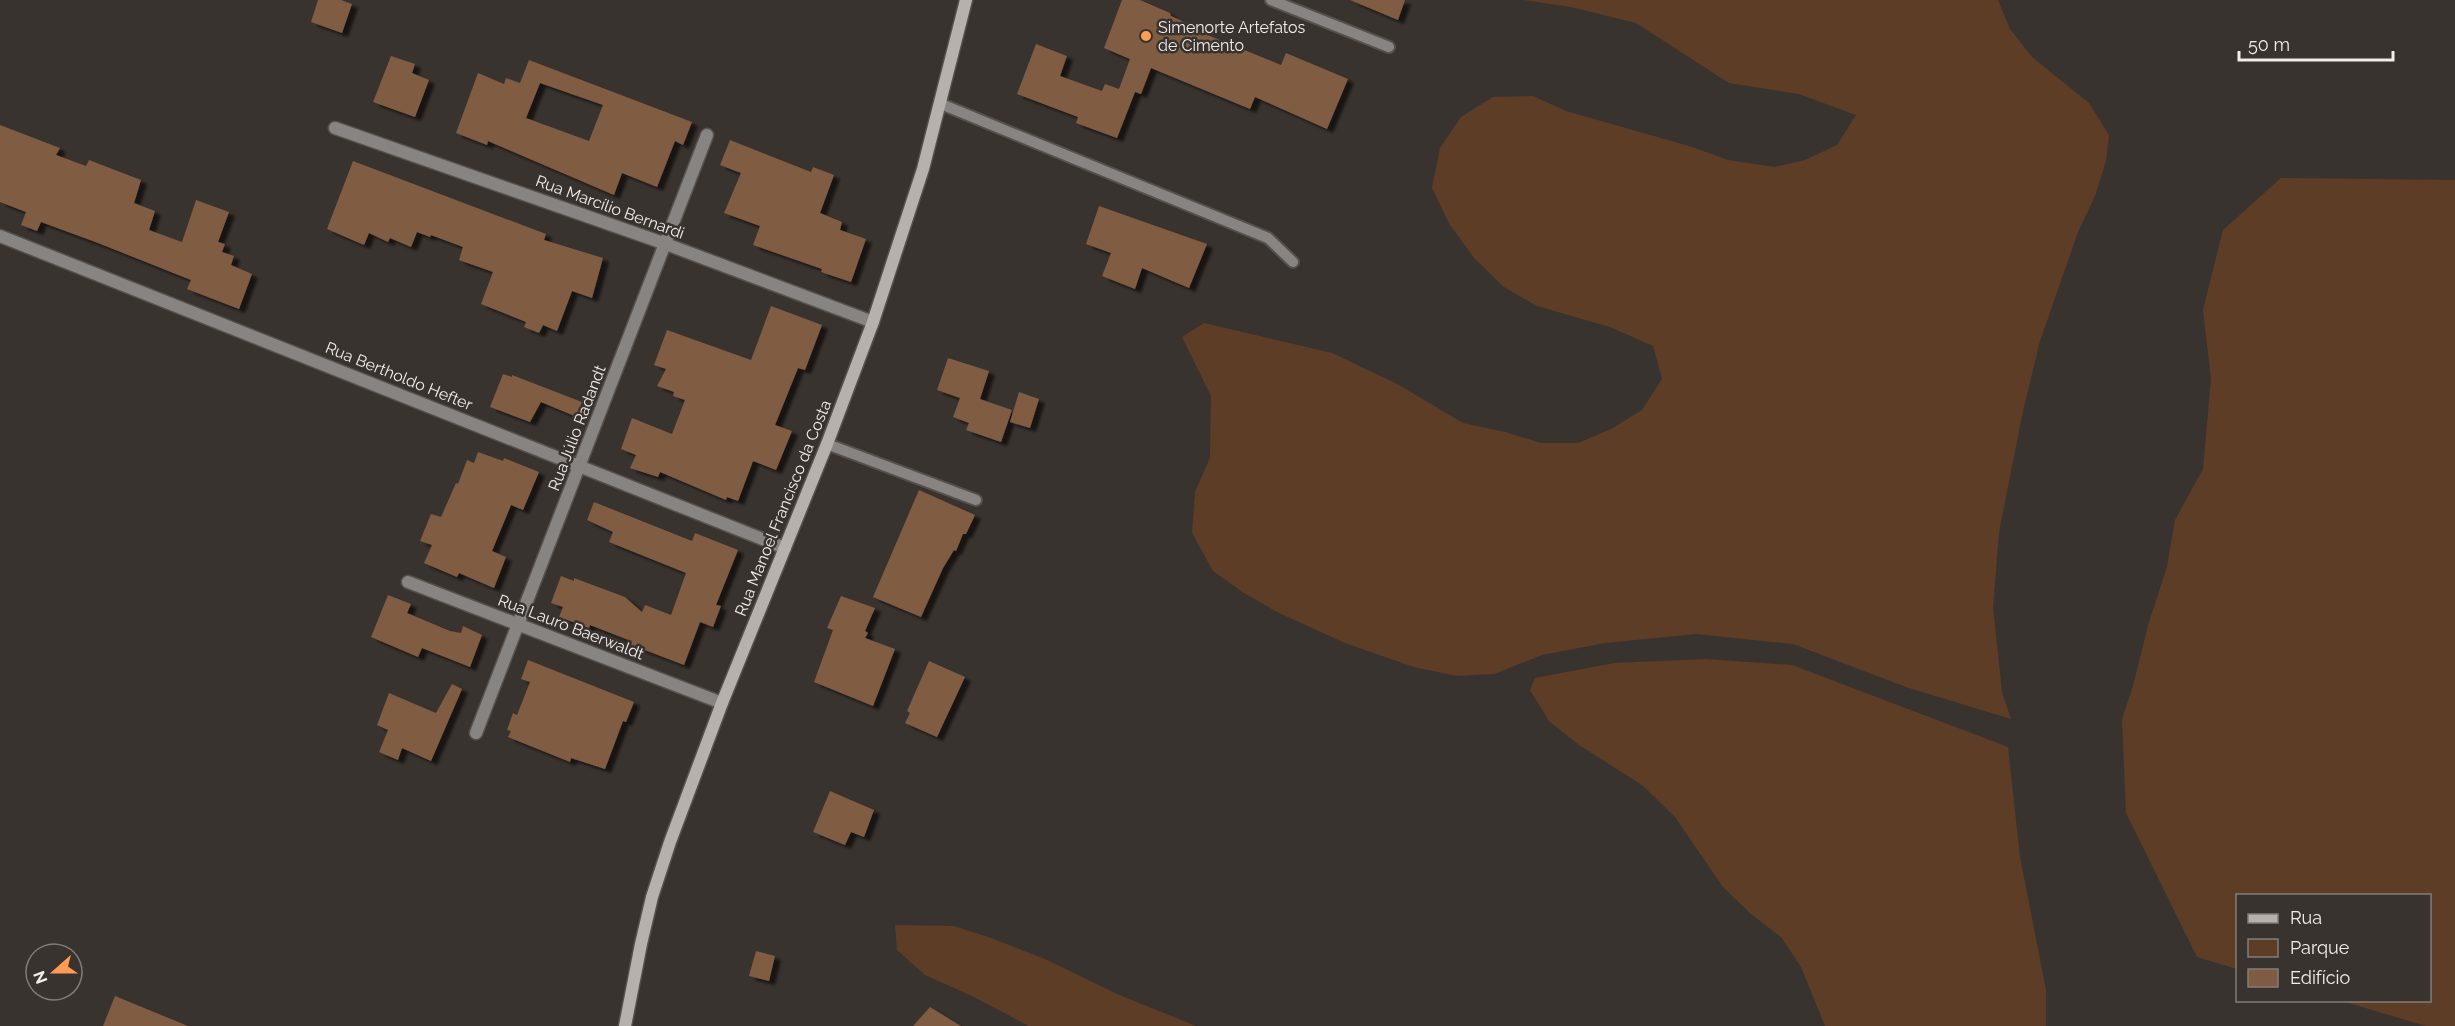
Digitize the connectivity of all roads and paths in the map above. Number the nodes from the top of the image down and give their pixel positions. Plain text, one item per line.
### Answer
1 (966, 0) edge
2 (1271, 0) edge
3 (1389, 47) dead end
4 (941, 104) junction
5 (335, 128) dead end
6 (707, 135) dead end
7 (0, 236) edge
8 (666, 244) junction
9 (1293, 262) dead end
10 (873, 322) junction
11 (827, 444) junction
12 (580, 466) junction
13 (976, 500) dead end
14 (785, 548) junction
15 (408, 582) dead end
16 (519, 625) junction
17 (722, 703) junction
18 (476, 733) dead end
19 (624, 1026) edge

1 - 4 main road, Rua Manoel Francisco da Costa
2 - 3 lane
4 - 9 lane
4 - 10 main road, Rua Manoel Francisco da Costa
5 - 8 street, Rua Marcílio Bernardi
6 - 8 street, Rua Júlio Radandt
7 - 12 street, Rua Bertholdo Hefter
8 - 10 street, Rua Marcílio Bernardi
8 - 12 street, Rua Júlio Radandt
10 - 11 main road, Rua Manoel Francisco da Costa
11 - 13 lane
11 - 14 main road, Rua Manoel Francisco da Costa
12 - 14 street, Rua Bertholdo Hefter
12 - 16 street, Rua Júlio Radandt
14 - 17 main road, Rua Manoel Francisco da Costa
15 - 16 street, Rua Lauro Baerwaldt
16 - 17 street, Rua Lauro Baerwaldt
16 - 18 street, Rua Júlio Radandt
17 - 19 main road, Rua Manoel Francisco da Costa

